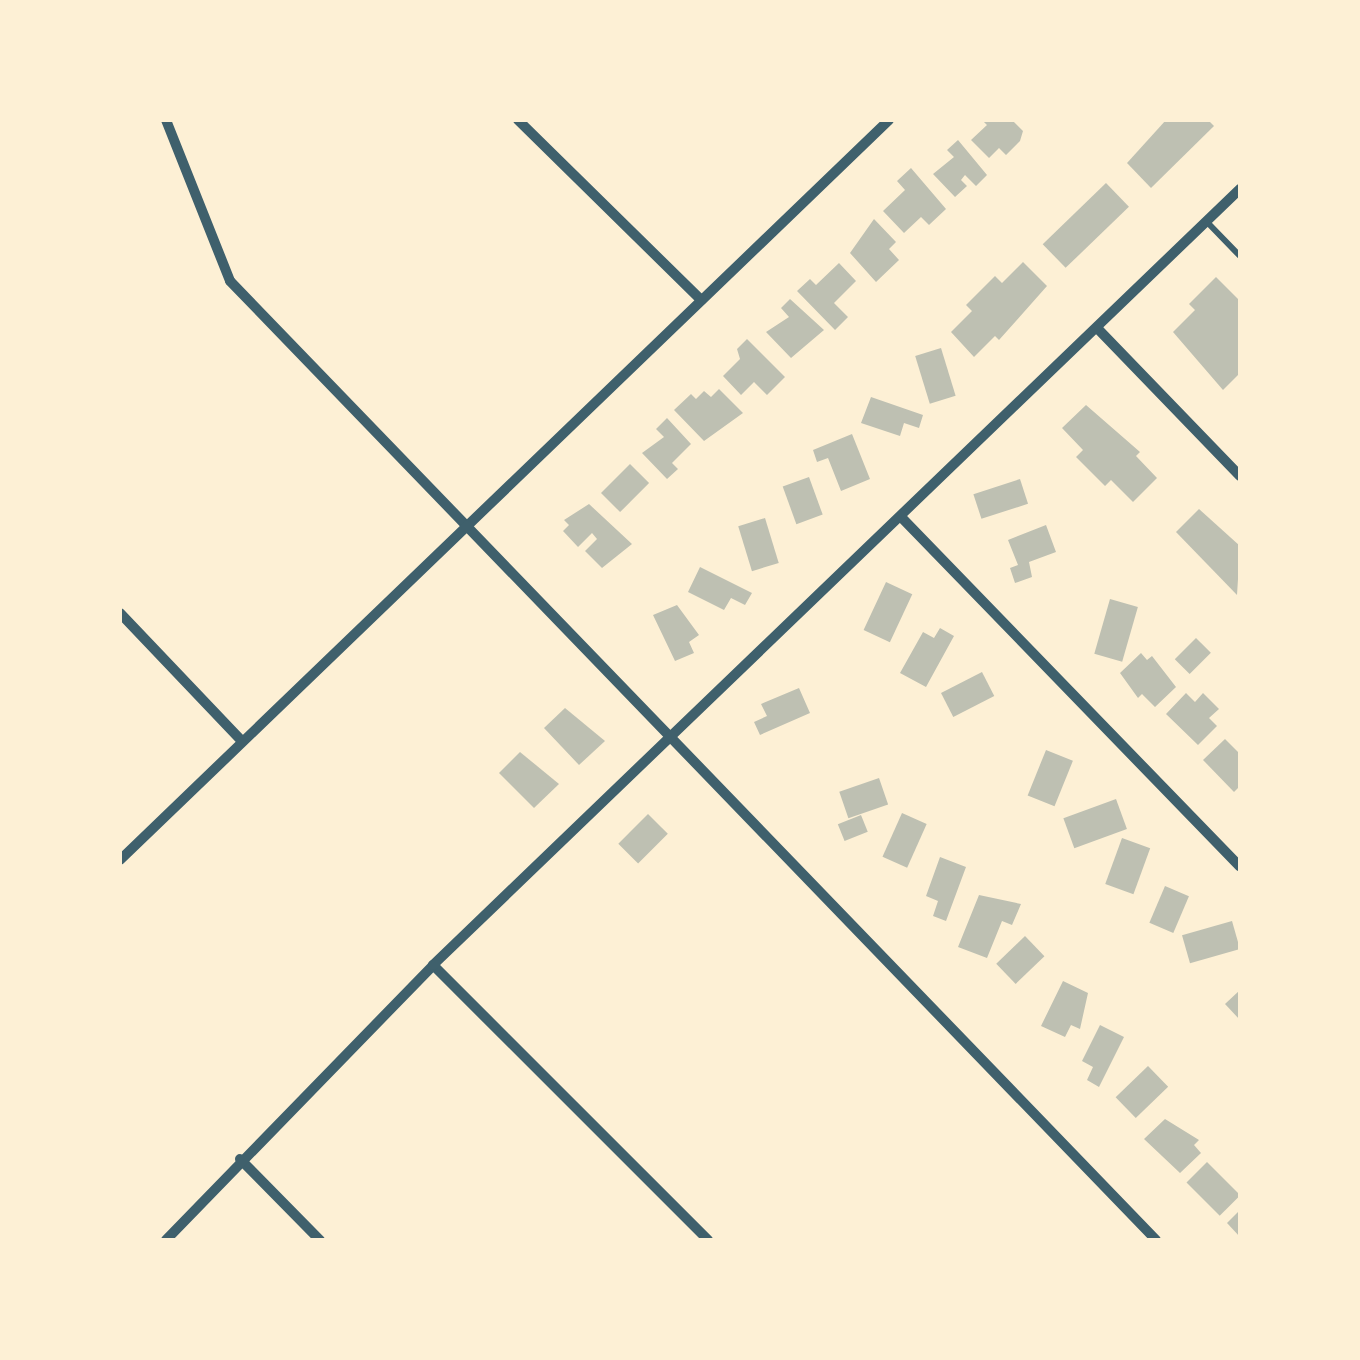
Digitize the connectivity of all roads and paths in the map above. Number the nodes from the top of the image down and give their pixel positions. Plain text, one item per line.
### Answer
1 (166, 120) edge
2 (518, 120) edge
3 (889, 120) edge
4 (1240, 189) edge
5 (1206, 221) junction
6 (1240, 256) edge
7 (701, 300) junction
8 (1098, 329) junction
9 (1240, 476) edge
10 (903, 519) junction
11 (468, 526) junction
12 (120, 613) edge
13 (242, 741) junction
14 (670, 741) junction
15 (120, 860) edge
16 (1240, 866) edge
17 (433, 965) junction
18 (240, 1159) junction
19 (166, 1240) edge
20 (320, 1240) edge
21 (708, 1240) edge
22 (1156, 1240) edge

1 - 11 street
2 - 7 street
3 - 7 street
4 - 5 street
5 - 6 lane
5 - 8 street
7 - 11 street
8 - 9 street
8 - 10 street
10 - 14 street
10 - 16 street
11 - 13 street
11 - 14 street
12 - 13 street
13 - 15 street
14 - 17 street
14 - 22 street
17 - 18 street
17 - 21 street
18 - 19 street
18 - 20 street

